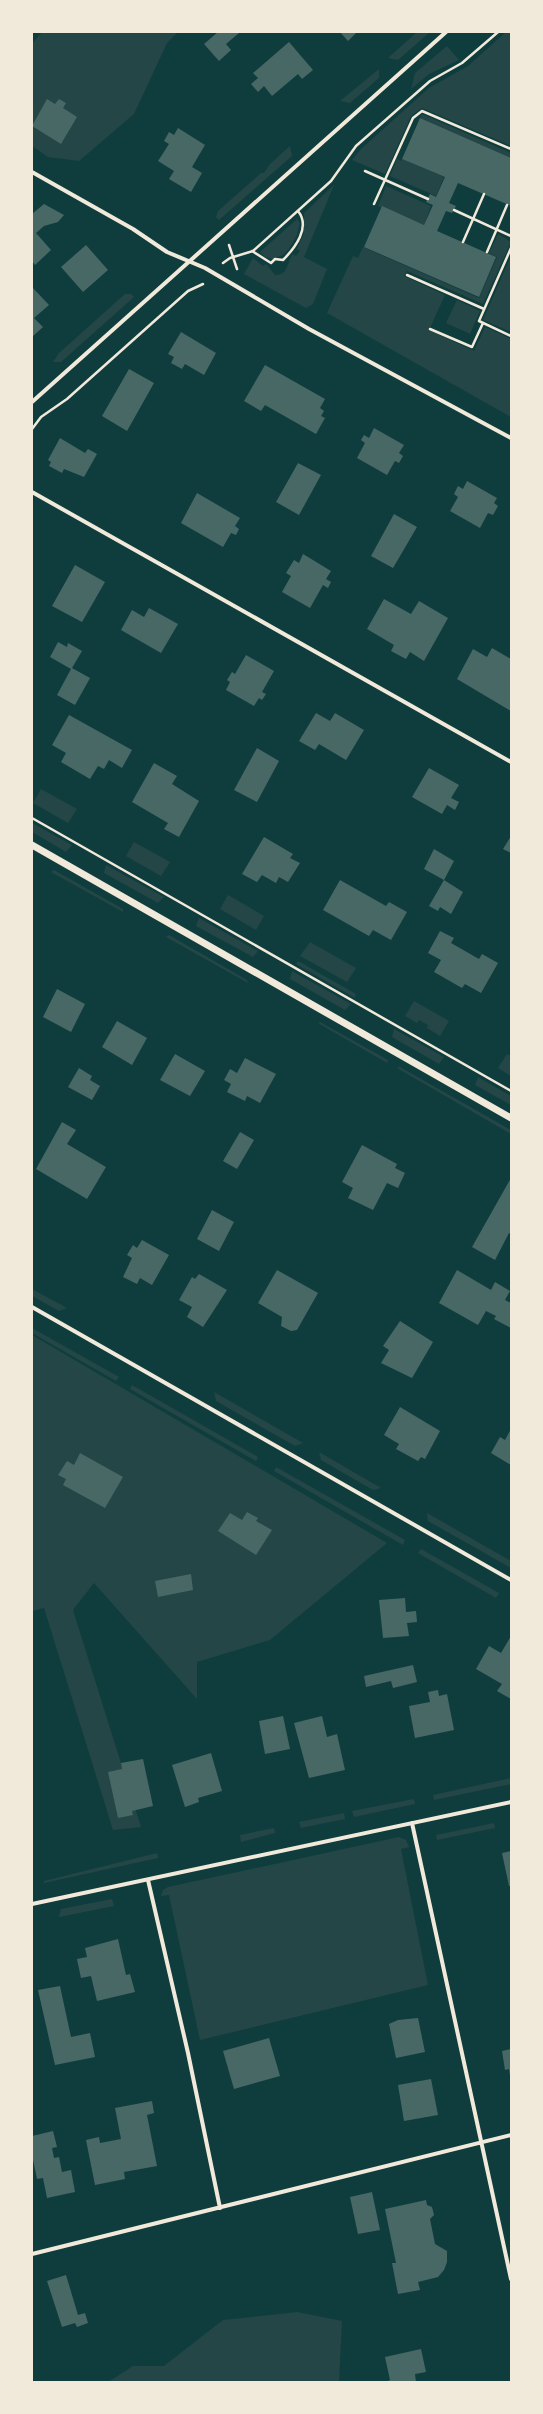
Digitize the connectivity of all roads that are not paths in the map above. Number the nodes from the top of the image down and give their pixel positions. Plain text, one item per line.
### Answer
1 (446, 32) edge
2 (32, 172) edge
3 (190, 261) junction
4 (32, 402) edge
5 (511, 438) edge
6 (32, 492) edge
7 (511, 762) edge
8 (32, 845) edge
9 (511, 1118) edge
10 (32, 1307) edge
11 (511, 1580) edge
12 (511, 1802) edge
13 (412, 1823) junction
14 (148, 1880) junction
15 (32, 1904) edge
16 (511, 2135) edge
17 (482, 2141) junction
18 (220, 2208) junction
19 (32, 2254) edge
20 (511, 2279) edge

1 - 3 street
2 - 3 street
3 - 4 street
3 - 5 street
6 - 7 street
8 - 9 street
10 - 11 street
12 - 13 street
13 - 14 street
13 - 17 street
14 - 15 street
14 - 18 street
16 - 17 street
17 - 18 street
17 - 20 street
18 - 19 street

